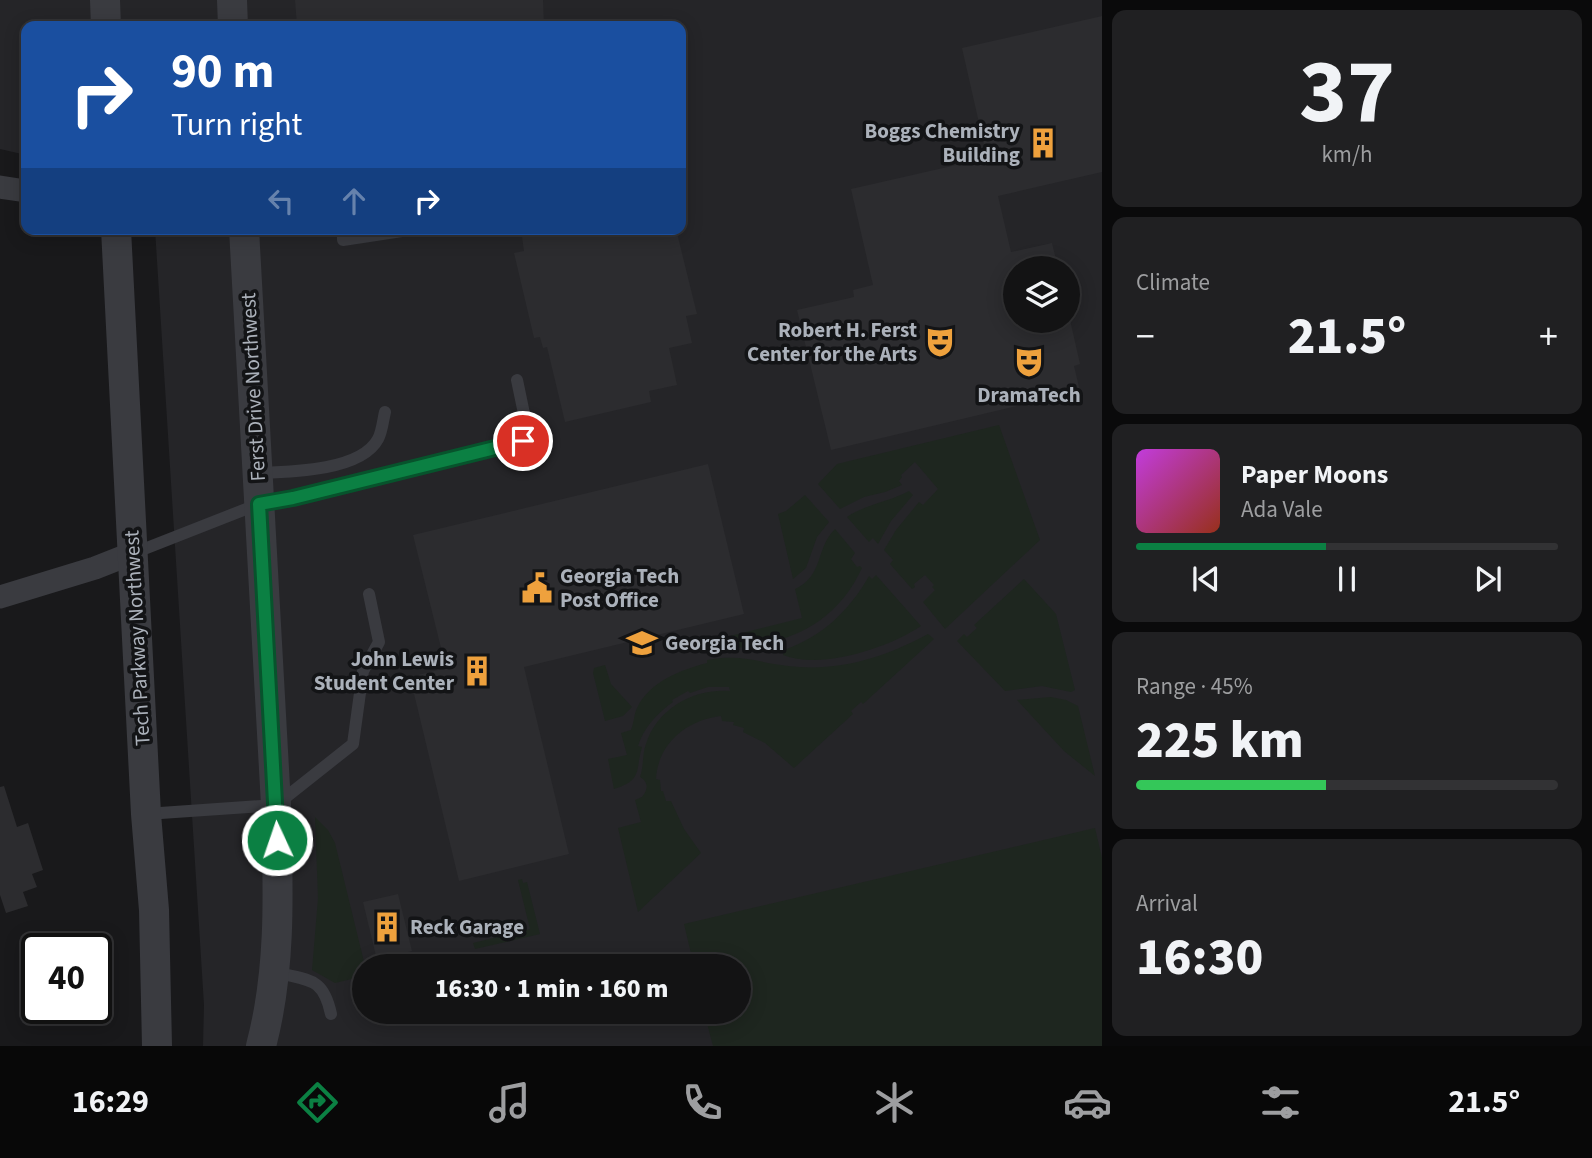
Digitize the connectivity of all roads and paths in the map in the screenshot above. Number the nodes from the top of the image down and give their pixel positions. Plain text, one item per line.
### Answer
1 (105, 0) edge
2 (232, 0) edge
3 (106, 21) edge
4 (233, 21) edge
5 (0, 187) edge
6 (21, 190) edge
7 (116, 235) edge
8 (244, 235) edge
9 (344, 235) edge
10 (376, 235) edge
11 (517, 380) dead end
12 (385, 412) dead end
13 (257, 474) junction
14 (259, 504) junction
15 (133, 553) junction
16 (369, 594) dead end
17 (0, 597) edge
18 (275, 805) junction
19 (146, 814) junction
20 (275, 972) junction
21 (331, 1014) dead end
22 (157, 1046) edge
23 (261, 1046) edge

1 - 3 street
2 - 4 street
5 - 6 street
7 - 15 street, Tech Parkway Northwest
8 - 13 street, Ferst Drive Northwest
9 - 10 lane
11 - 14 lane
12 - 13 lane
13 - 14 street, Ferst Drive Northwest
14 - 15 lane
14 - 18 street, Ferst Drive Northwest
15 - 17 street
15 - 19 street, Tech Parkway Northwest
16 - 18 lane
18 - 19 lane
18 - 20 street, Ferst Drive Northwest
19 - 22 street, Tech Parkway Northwest
20 - 21 lane
20 - 23 street, Ferst Drive Northwest

